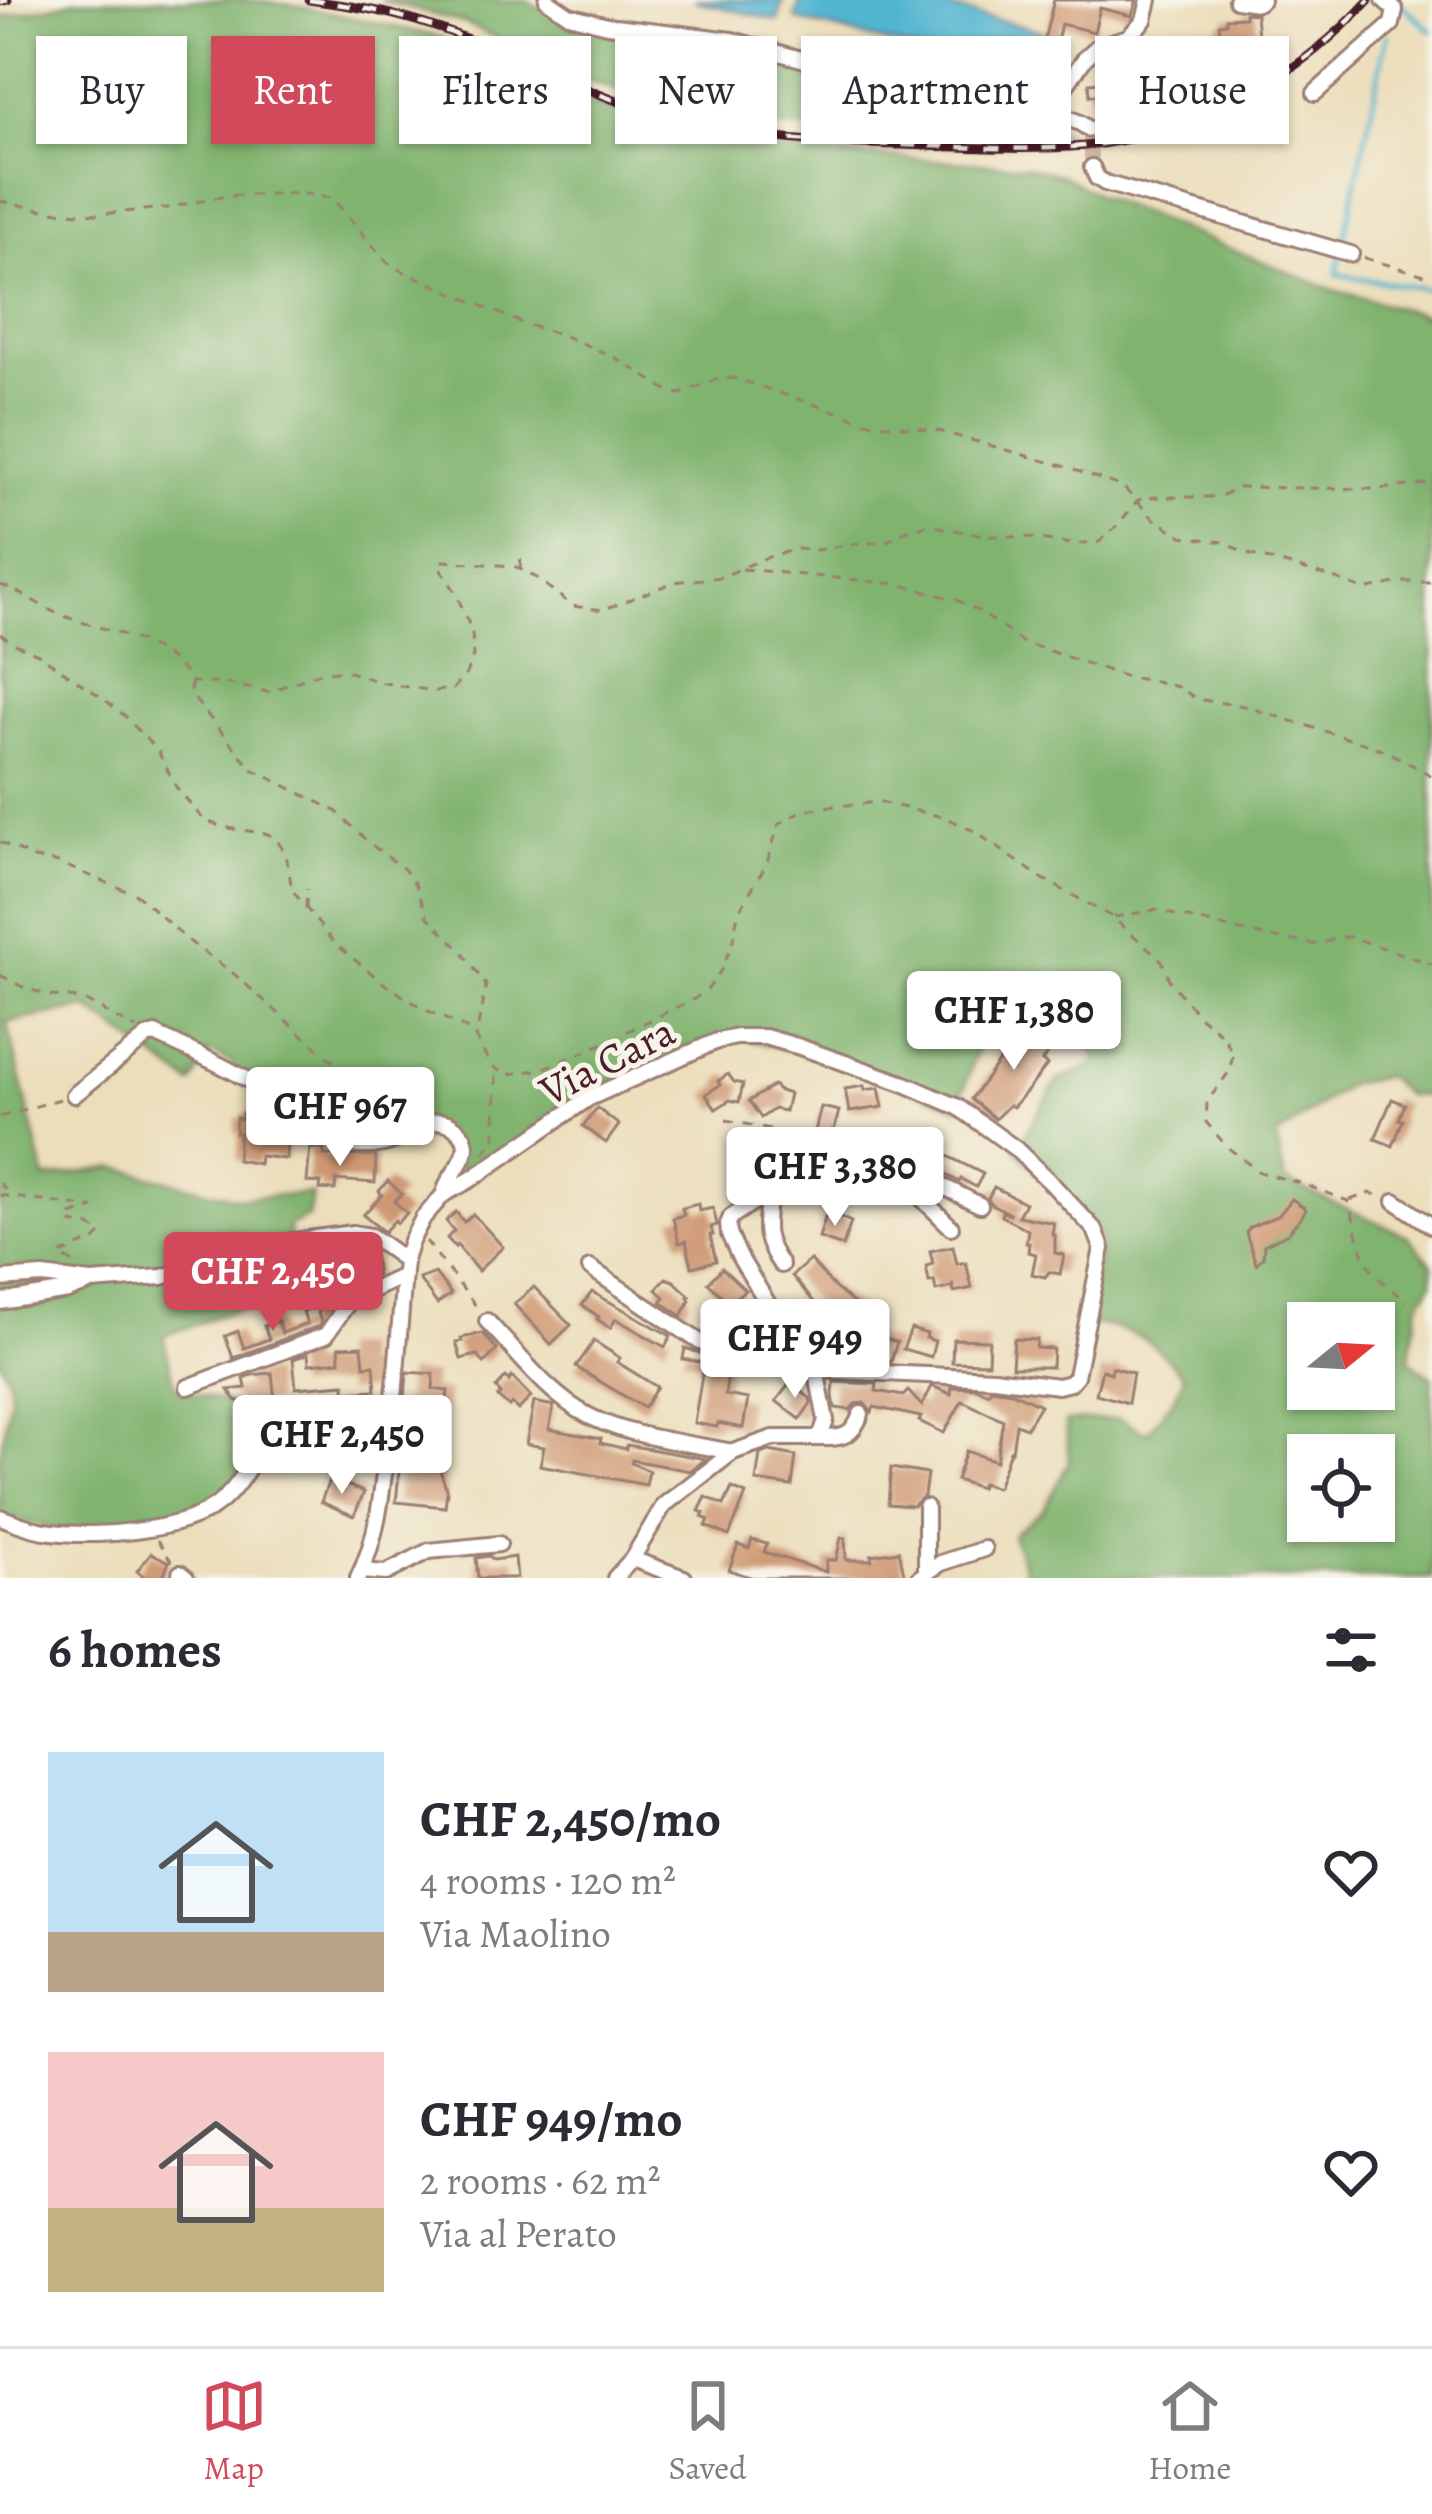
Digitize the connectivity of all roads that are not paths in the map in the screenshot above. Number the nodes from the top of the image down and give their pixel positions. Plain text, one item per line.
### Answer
1 (547, 0) edge
2 (1149, 0) edge
3 (1236, 0) edge
4 (1262, 0) edge
5 (1384, 0) edge
6 (801, 59) edge
7 (1071, 78) edge
8 (1315, 93) dead end
9 (1071, 121) edge
10 (1089, 129) dead end
11 (1092, 167) dead end
12 (1351, 254) road end
13 (74, 1095) road end
14 (879, 1156) junction
15 (769, 1192) junction
16 (444, 1194) junction
17 (1396, 1201) road end
18 (980, 1205) dead end
19 (1432, 1226) edge
20 (952, 1227) dead end
21 (781, 1264) dead end
22 (404, 1268) junction
23 (590, 1268) dead end
24 (0, 1279) edge
25 (92, 1282) junction
26 (0, 1302) edge
27 (742, 1306) dead end
28 (487, 1321) road end
29 (816, 1370) junction
30 (188, 1387) dead end
31 (385, 1412) junction
32 (861, 1414) dead end
33 (820, 1438) junction
34 (733, 1452) junction
35 (926, 1508) dead end
36 (0, 1517) edge
37 (499, 1544) dead end
38 (984, 1549) dead end
39 (632, 1559) junction
40 (360, 1574) edge
41 (922, 1575) edge
42 (616, 1578) edge
43 (684, 1578) edge

1 - 6 street
2 - 7 street
3 - 4 street
5 - 8 street
9 - 10 street
11 - 12 street
13 - 16 street
14 - 15 street
14 - 18 street
14 - 20 street
15 - 21 street
15 - 29 street
16 - 22 street, Via Cara
16 - 29 street, Via Cara
17 - 19 street
22 - 25 street
22 - 30 street
22 - 31 street, Via Cara
23 - 29 street
24 - 25 street
25 - 26 street
27 - 29 street
28 - 34 street
29 - 33 street
31 - 36 street
31 - 40 street, Via Cara
32 - 33 street
33 - 34 street
34 - 39 street
35 - 41 street
37 - 40 street
38 - 41 street
39 - 42 street
39 - 43 street

